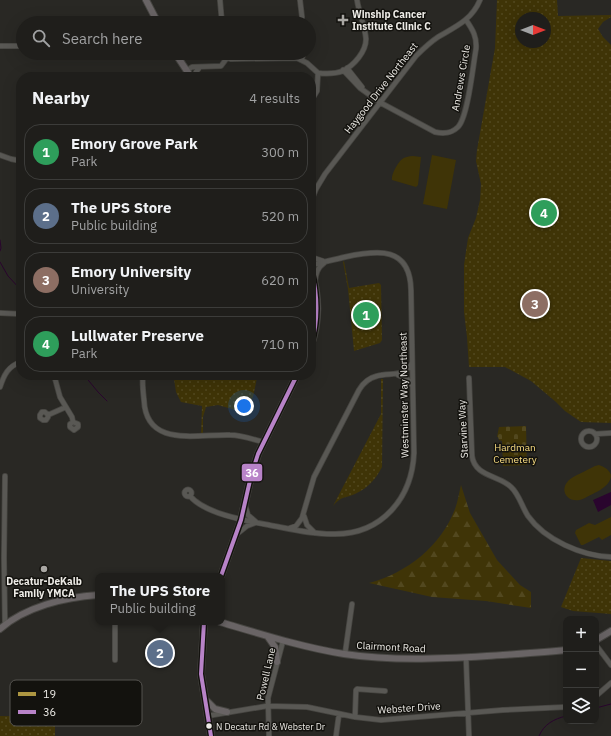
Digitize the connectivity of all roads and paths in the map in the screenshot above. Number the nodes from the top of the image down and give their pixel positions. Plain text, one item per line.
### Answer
1 (146, 0) edge
2 (220, 0) edge
3 (300, 0) edge
4 (357, 0) edge
5 (480, 0) edge
6 (154, 16) edge
7 (221, 16) edge
8 (302, 16) tunnel mouth
9 (466, 20) junction
10 (0, 46) edge
11 (16, 46) edge
12 (180, 60) edge
13 (225, 60) edge
14 (301, 60) edge
15 (200, 67) junction
16 (345, 69) junction
17 (186, 70) joint
18 (196, 72) edge
19 (318, 73) junction
20 (316, 92) edge
21 (381, 103) junction
22 (0, 154) edge
23 (16, 160) edge
24 (316, 189) edge
25 (316, 260) edge
26 (327, 262) junction
27 (316, 267) edge
28 (316, 272) edge
29 (316, 293) edge
30 (0, 312) edge
31 (16, 314) edge
32 (316, 328) edge
33 (412, 360) junction
34 (16, 364) edge
35 (398, 374) junction
36 (469, 378) dead end
37 (55, 380) edge
38 (143, 380) edge
39 (294, 380) edge
40 (0, 387) edge
41 (412, 387) junction
42 (66, 407) junction
43 (48, 414) dead end
44 (73, 422) dead end
45 (611, 432) edge
46 (595, 434) dead end
47 (263, 442) junction
48 (4, 476) dead end
49 (2, 494) edge
50 (190, 496) dead end
51 (245, 504) junction
52 (304, 514) junction
53 (241, 520) junction
54 (257, 523) junction
55 (290, 528) junction
56 (314, 532) junction
57 (237, 534) junction
58 (611, 554) edge
59 (597, 555) junction
60 (611, 557) edge
61 (2, 558) edge
62 (222, 573) edge
63 (95, 596) edge
64 (352, 604) dead end
65 (225, 623) edge
66 (5, 625) junction
67 (115, 625) edge
68 (204, 625) edge
69 (0, 630) edge
70 (611, 631) edge
71 (267, 636) junction
72 (599, 638) edge
73 (283, 641) junction
74 (599, 649) edge
75 (563, 650) edge
76 (345, 654) junction
77 (466, 657) junction
78 (115, 660) dead end
79 (277, 662) junction
80 (611, 665) edge
81 (611, 683) edge
82 (385, 691) dead end
83 (599, 693) edge
84 (204, 697) junction
85 (267, 706) junction
86 (563, 707) edge
87 (227, 712) junction
88 (469, 713) junction
89 (339, 714) junction
90 (207, 716) junction
91 (355, 717) junction
92 (211, 736) edge
93 (269, 736) edge
94 (336, 736) edge
95 (469, 736) edge

1 - 6 main road
2 - 7 street
3 - 8 street
4 - 16 street
5 - 9 street, Haygood Drive Northeast
9 - 21 street, Haygood Drive Northeast
9 - 21 street, Andrews Circle
10 - 11 street
12 - 17 main road
13 - 15 street
14 - 19 street
15 - 17 street
15 - 18 street
16 - 19 street
16 - 21 street
19 - 20 street
21 - 24 street, Haygood Drive Northeast
22 - 23 street
25 - 26 street, Westminster Way Northeast
26 - 27 street, Westminster Way Northeast
26 - 28 street
26 - 33 street, Westminster Way Northeast
29 - 32 main road
30 - 31 street
33 - 35 street
33 - 41 street, Westminster Way Northeast
34 - 40 street
35 - 41 street
35 - 52 street
36 - 59 street, Starvine Way
37 - 42 street
38 - 47 street
39 - 47 main road
41 - 56 street, Westminster Way Northeast
42 - 43 street
42 - 44 street
45 - 46 street
47 - 51 main road
48 - 49 street
49 - 61 street
50 - 53 street, Westminster Way Northeast
51 - 53 main road
51 - 54 street
52 - 55 street
52 - 56 street
53 - 54 street, Westminster Way Northeast
53 - 57 main road
54 - 55 street, Westminster Way Northeast
54 - 57 street
55 - 56 street, Westminster Way Northeast
57 - 62 main road
58 - 59 street, Starvine Way
59 - 60 street, Starvine Way
61 - 66 street
63 - 66 main road
64 - 76 street
65 - 71 main road, Clairmont Road
66 - 69 main road
67 - 78 street
68 - 84 main road
70 - 72 main road
71 - 73 main road, Clairmont Road
71 - 79 main road
73 - 76 main road, Clairmont Road
73 - 79 street, Powell Lane
74 - 80 street
75 - 77 main road, Clairmont Road
76 - 77 main road, Clairmont Road
77 - 88 street
79 - 85 street, Powell Lane
81 - 83 street
82 - 91 street
84 - 87 main road
84 - 90 main road
85 - 87 street, Webster Drive
85 - 89 street, Webster Drive
85 - 93 street, Powell Lane
86 - 88 street, Webster Drive
87 - 90 street, Webster Drive
88 - 91 street, Webster Drive
88 - 95 street
89 - 91 street, Webster Drive
89 - 94 street
90 - 92 main road

